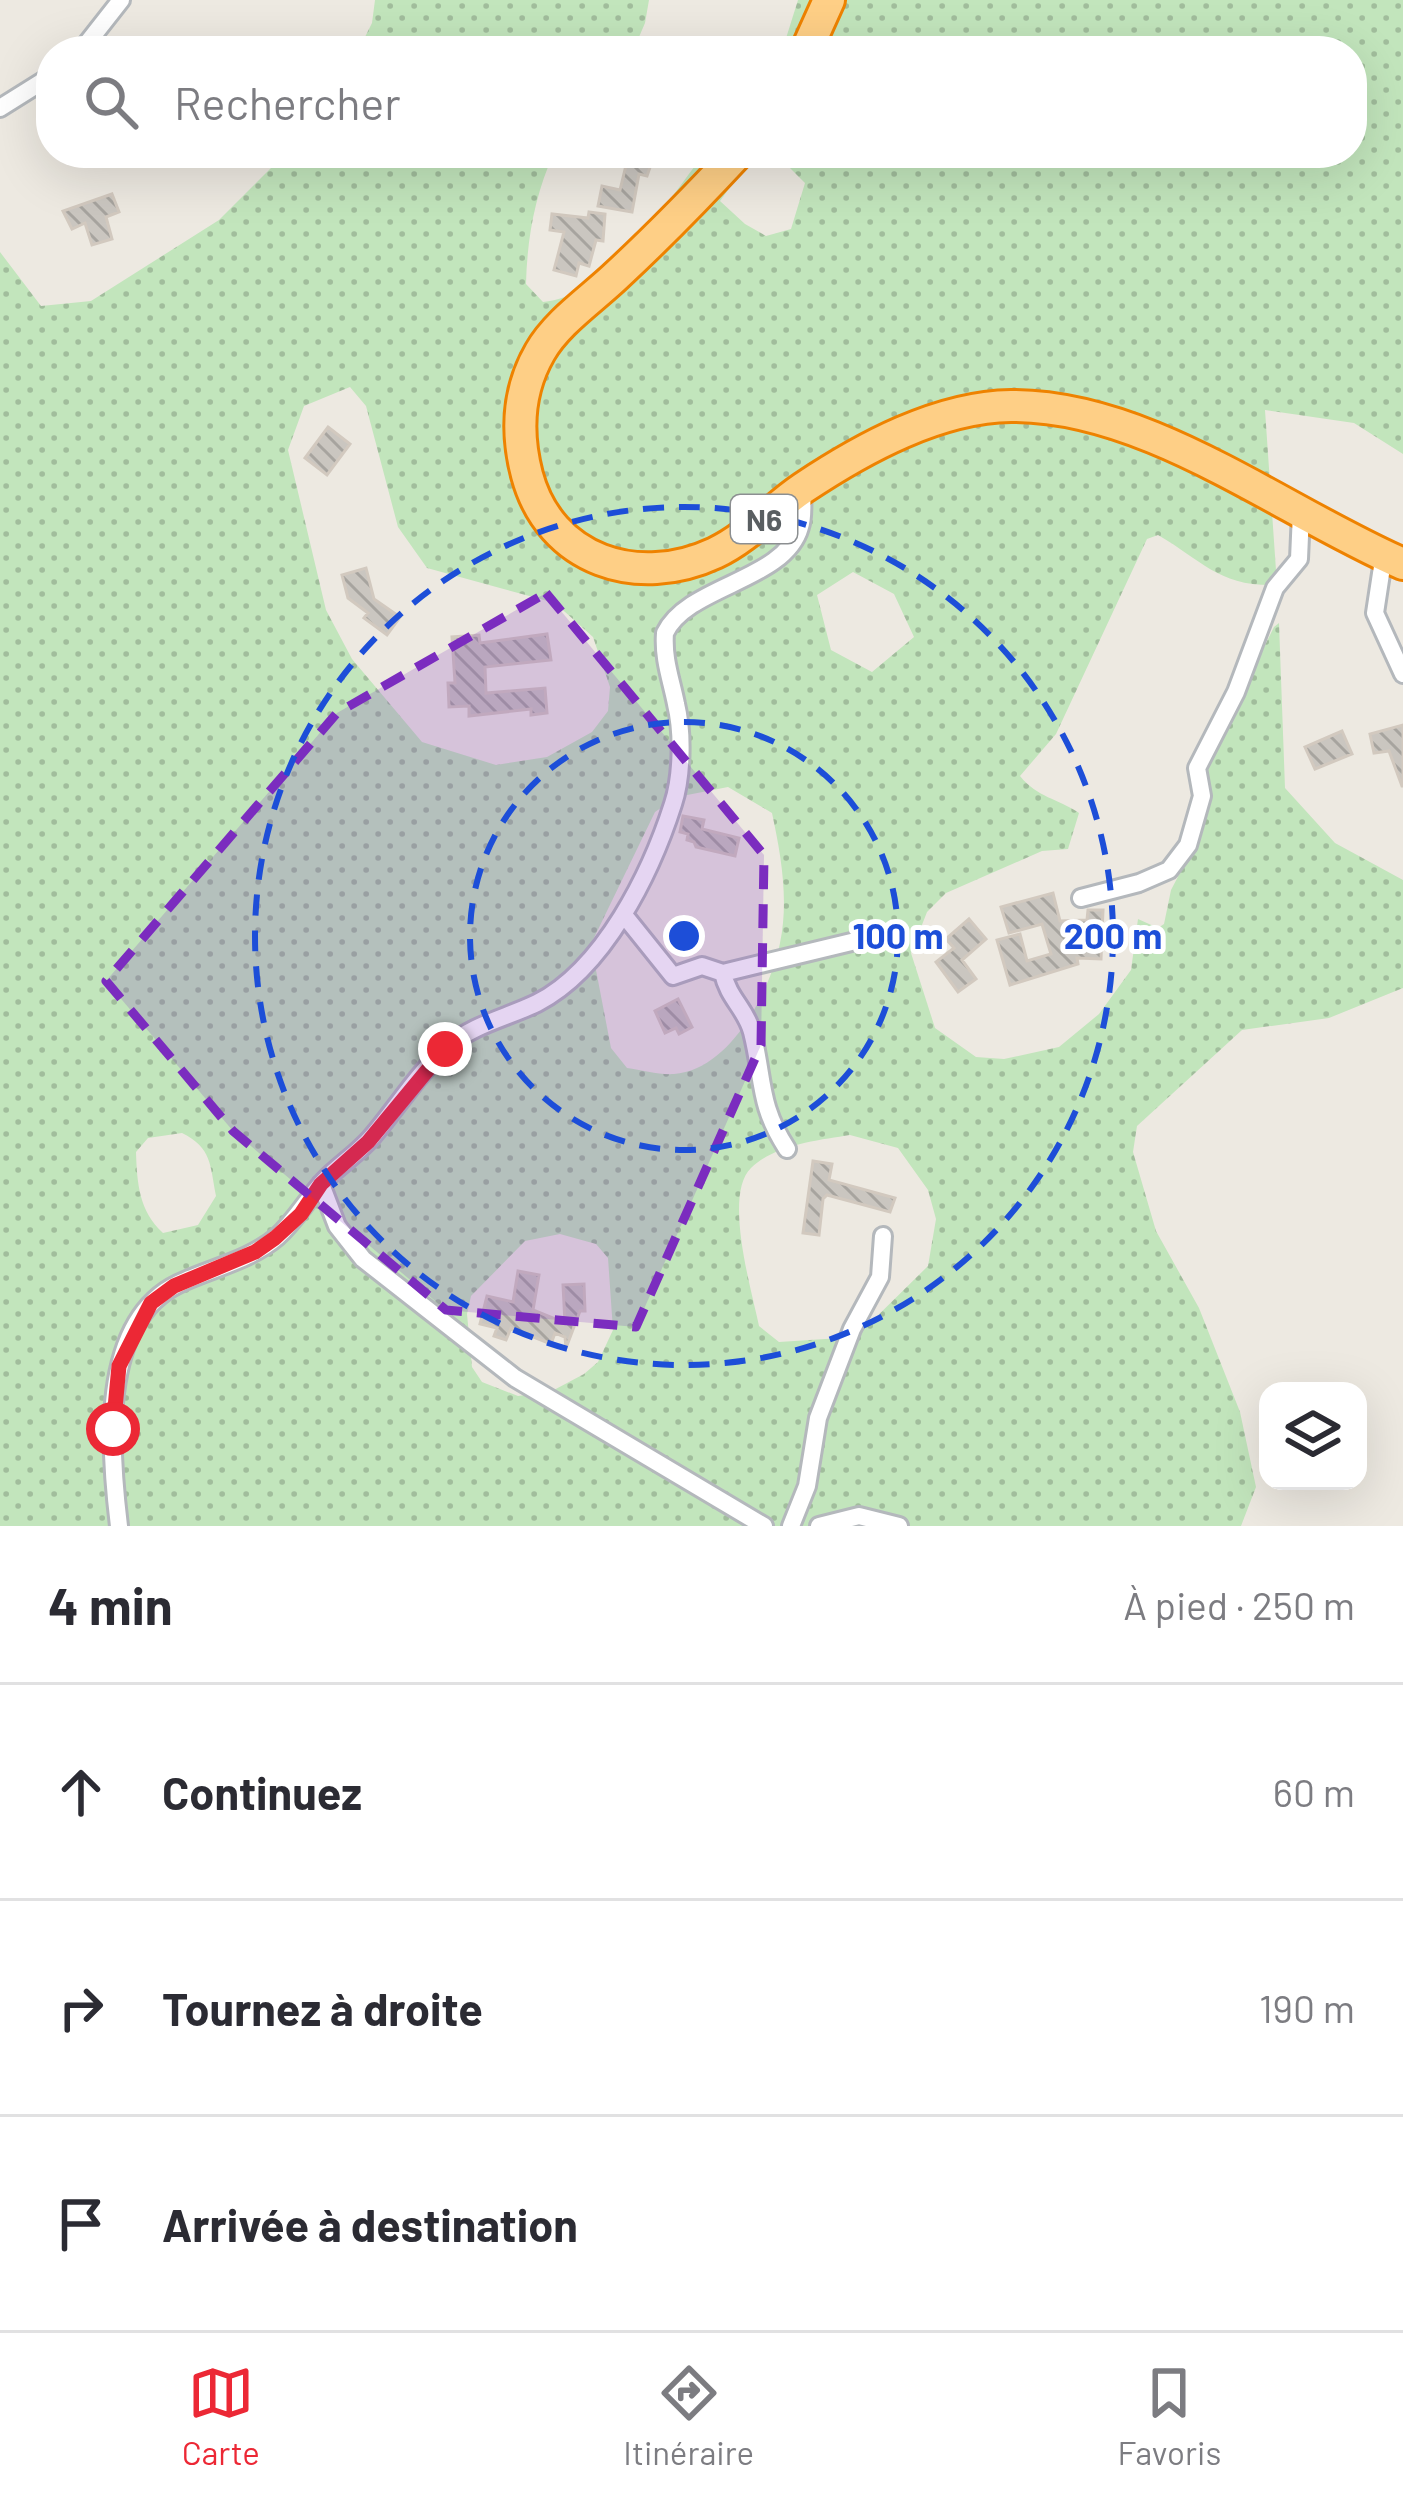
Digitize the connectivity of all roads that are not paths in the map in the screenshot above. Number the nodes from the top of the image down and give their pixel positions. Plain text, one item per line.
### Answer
1 (121, 0) edge
2 (829, 0) edge
3 (93, 36) edge
4 (813, 36) edge
5 (36, 85) edge
6 (0, 108) edge
7 (723, 168) edge
8 (802, 488) junction
9 (1300, 513) junction
10 (1391, 559) edge
11 (1403, 674) edge
12 (1081, 898) dead end
13 (624, 915) junction
14 (868, 938) dead end
15 (723, 973) junction
16 (788, 1149) dead end
17 (321, 1184) junction
18 (884, 1236) dead end
19 (119, 1526) edge
20 (764, 1526) edge
21 (791, 1526) edge
22 (819, 1526) edge
23 (899, 1526) edge

1 - 3 street
2 - 4 highway
5 - 6 street
7 - 8 highway, N6
8 - 9 highway, N6
8 - 13 street
9 - 10 highway, N6
9 - 12 street
10 - 11 street
13 - 15 street
13 - 17 street
14 - 15 street
15 - 16 street
17 - 19 street
17 - 20 street
18 - 21 street
22 - 23 street

